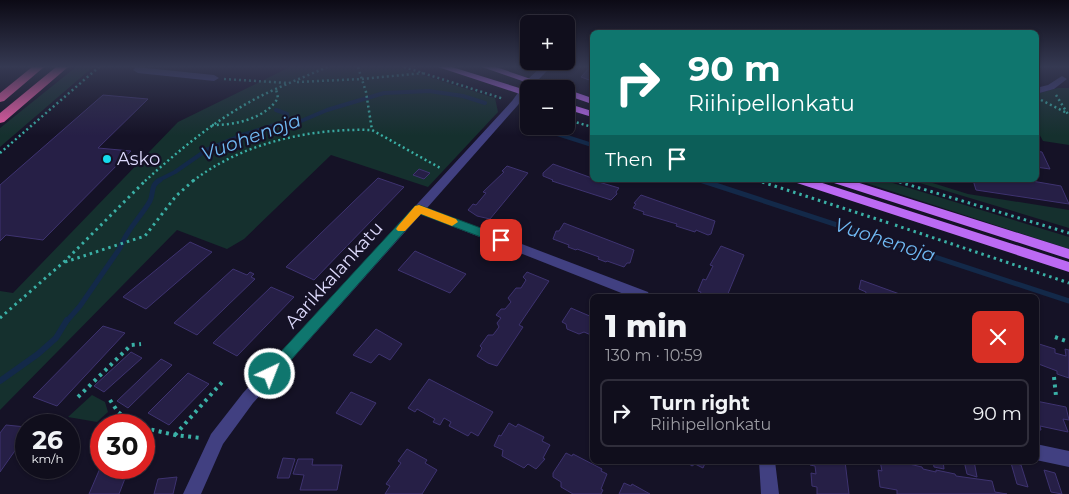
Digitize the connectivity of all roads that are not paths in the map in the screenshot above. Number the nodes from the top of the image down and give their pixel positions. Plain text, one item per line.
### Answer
1 (11, 90) edge
2 (35, 90) edge
3 (506, 90) edge
4 (520, 95) edge
5 (575, 95) edge
6 (520, 98) edge
7 (0, 99) edge
8 (590, 100) edge
9 (575, 109) edge
10 (590, 113) edge
11 (0, 119) edge
12 (807, 182) edge
13 (844, 182) edge
14 (419, 209) junction
15 (1069, 254) edge
16 (1069, 267) edge
17 (638, 294) edge
18 (1039, 453) edge
19 (1069, 458) edge
20 (767, 464) edge
21 (192, 494) edge
22 (770, 494) edge

1 - 7 highway
2 - 11 highway
3 - 4 main road
5 - 8 main road
6 - 14 street, Aarikkalankatu
9 - 10 main road
12 - 16 main road
13 - 15 main road
14 - 17 street
14 - 21 street, Aarikkalankatu
18 - 19 street
20 - 22 street

